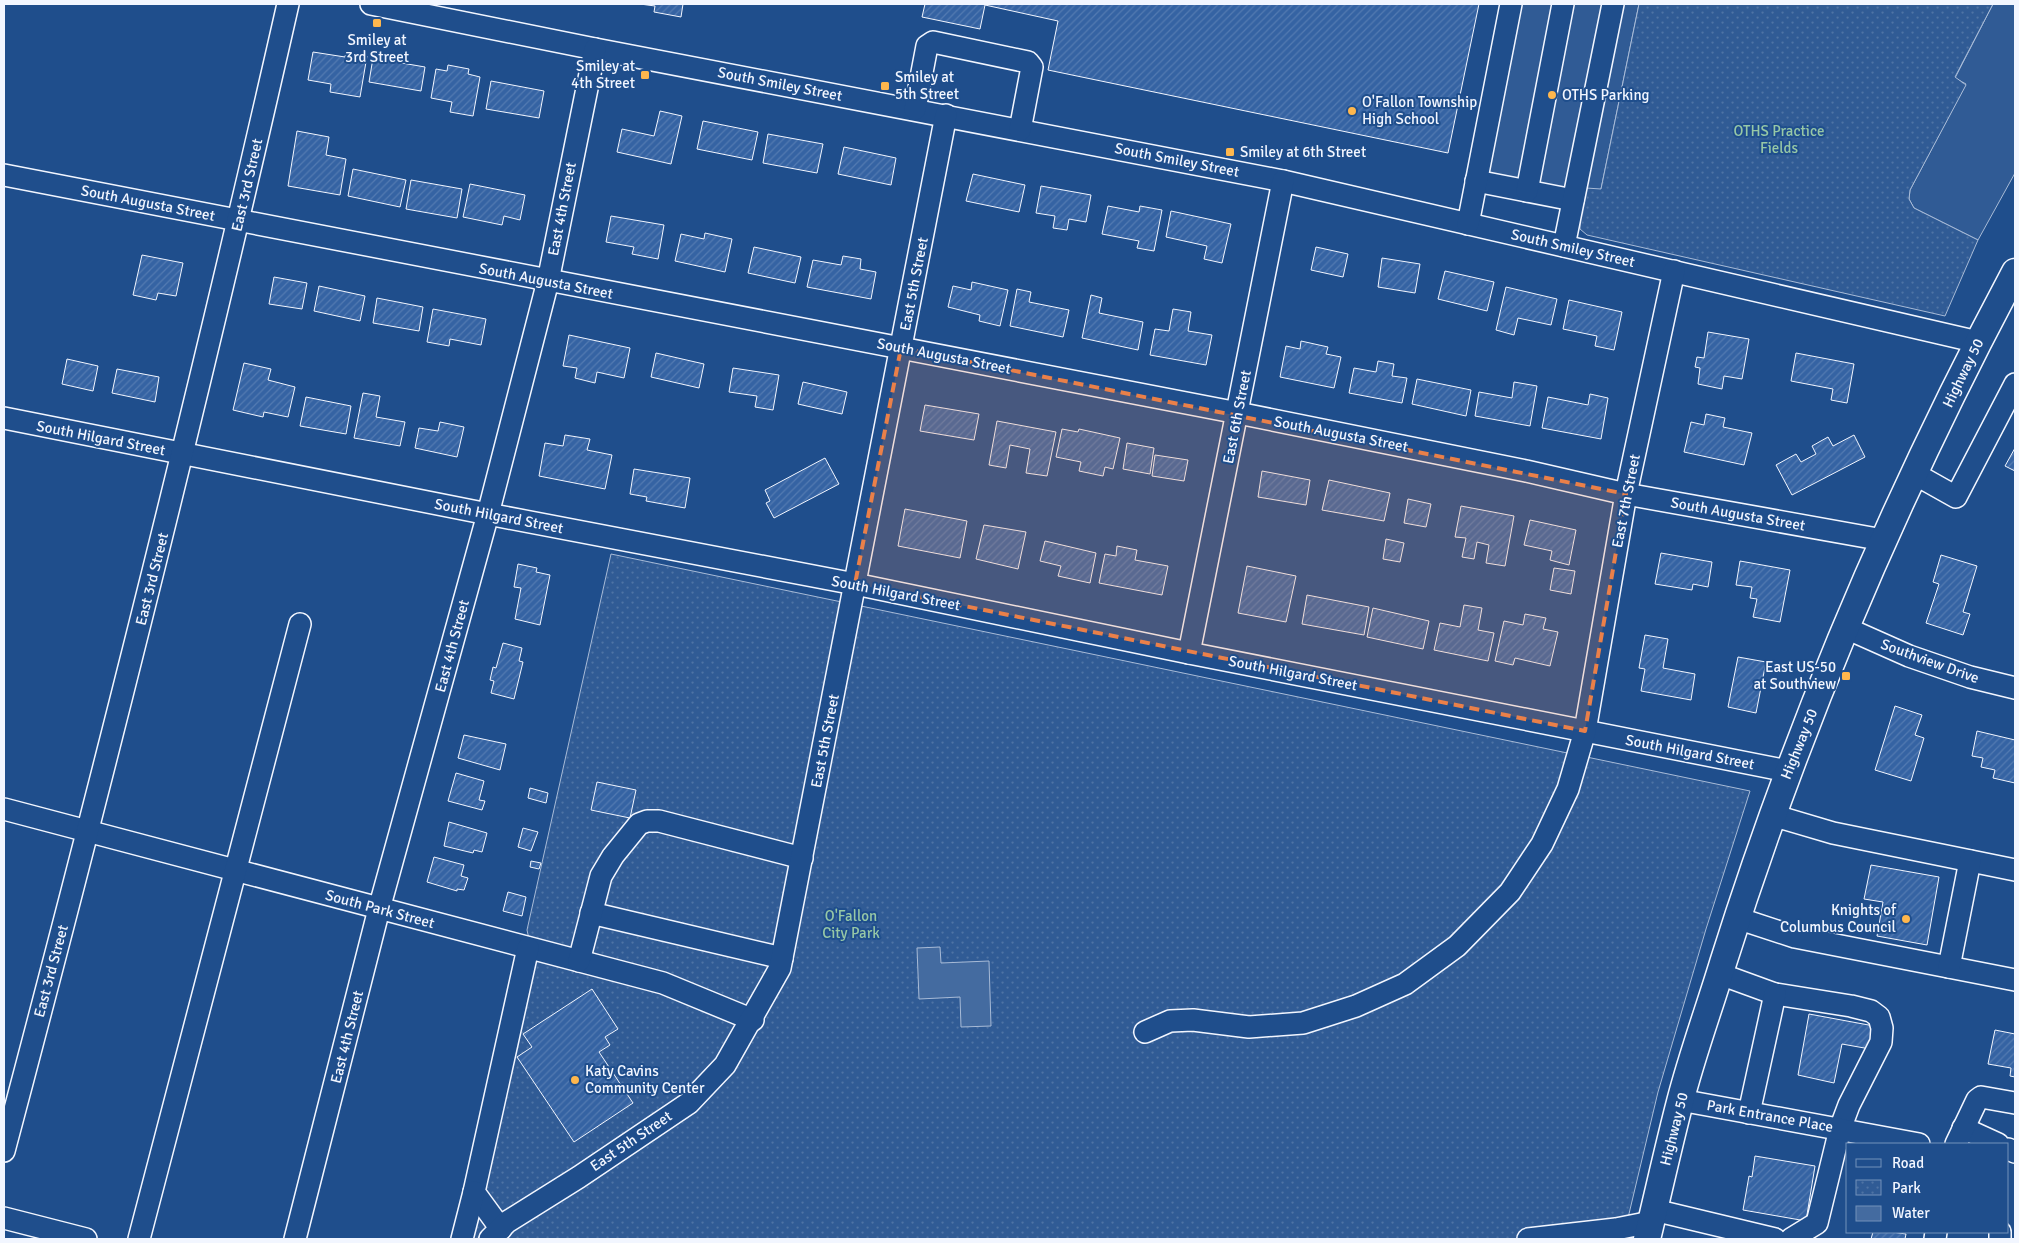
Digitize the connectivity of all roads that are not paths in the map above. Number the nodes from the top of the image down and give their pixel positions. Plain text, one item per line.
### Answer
1 (288, 4) edge
2 (371, 4) edge
3 (1511, 4) edge
4 (1563, 4) edge
5 (1612, 4) edge
6 (595, 49) junction
7 (914, 109) junction
8 (946, 115) junction
9 (1020, 130) junction
10 (4, 175) edge
11 (1283, 181) junction
12 (1476, 181) junction
13 (1527, 191) junction
14 (1573, 200) junction
15 (239, 220) junction
16 (1468, 224) junction
17 (1564, 246) junction
18 (1674, 271) junction
19 (2015, 272) edge
20 (548, 281) junction
21 (1978, 342) junction
22 (901, 348) junction
23 (2015, 384) edge
24 (1238, 413) junction
25 (4, 418) edge
26 (183, 454) junction
27 (1914, 474) junction
28 (1626, 494) junction
29 (488, 514) junction
30 (1883, 540) junction
31 (855, 584) junction
32 (300, 624) dead end
33 (1846, 628) junction
34 (1189, 653) junction
35 (2015, 688) edge
36 (1585, 731) junction
37 (1788, 771) junction
38 (4, 809) edge
39 (1772, 815) junction
40 (89, 830) junction
41 (802, 858) junction
42 (1970, 861) junction
43 (234, 870) junction
44 (2015, 870) edge
45 (379, 909) junction
46 (591, 913) junction
47 (1738, 918) junction
48 (528, 948) junction
49 (782, 958) junction
50 (579, 961) junction
51 (1949, 967) junction
52 (1720, 974) junction
53 (2015, 980) edge
54 (1775, 994) junction
55 (752, 1020) junction
56 (1145, 1032) dead end
57 (1680, 1100) junction
58 (2015, 1103) edge
59 (1749, 1113) junction
60 (1840, 1129) junction
61 (1960, 1136) edge
62 (1914, 1143) edge
63 (1993, 1143) edge
64 (4, 1151) edge
65 (474, 1192) junction
66 (4, 1218) edge
67 (1651, 1224) edge
68 (495, 1234) edge
69 (86, 1239) edge
70 (139, 1239) edge
71 (295, 1239) edge
72 (462, 1239) edge
73 (1528, 1239) edge
74 (1775, 1239) edge
75 (1791, 1239) edge

1 - 15 street, East 3rd Street
2 - 6 street, South Smiley Street
3 - 12 street
4 - 13 street
5 - 14 street
6 - 7 street, South Smiley Street
6 - 20 street, East 4th Street
7 - 8 street, South Smiley Street
7 - 9 street
8 - 9 street, South Smiley Street
8 - 22 street, East 5th Street
9 - 11 street, South Smiley Street
10 - 15 street, South Augusta Street
11 - 16 street, South Smiley Street
11 - 24 street, East 6th Street
12 - 13 street
12 - 16 street
13 - 14 street
14 - 17 street
15 - 20 street, South Augusta Street
15 - 26 street, East 3rd Street
16 - 17 street, South Smiley Street
17 - 18 street, South Smiley Street
18 - 21 street, South Smiley Street
18 - 28 street, East 7th Street
19 - 21 main road, Highway 50
20 - 22 street, South Augusta Street
20 - 29 street, East 4th Street
21 - 27 main road, Highway 50
22 - 24 street, South Augusta Street
22 - 31 street, East 5th Street
23 - 27 street
24 - 28 street, South Augusta Street
24 - 34 street, East 6th Street
25 - 26 street, South Hilgard Street
26 - 29 street, South Hilgard Street
26 - 40 street, East 3rd Street
27 - 30 main road, Highway 50
28 - 30 street, South Augusta Street
28 - 36 street, East 7th Street
29 - 31 street, South Hilgard Street
29 - 45 street, East 4th Street
30 - 33 main road, Highway 50
31 - 34 street, South Hilgard Street
31 - 41 street, East 5th Street
32 - 43 street
33 - 35 street, Southview Drive
33 - 37 main road, Highway 50
34 - 36 street, South Hilgard Street
36 - 37 street, South Hilgard Street
36 - 56 street, East 7th Street
37 - 39 main road, Highway 50
38 - 40 street, South Park Street
39 - 42 street
39 - 47 main road, Highway 50
40 - 43 street, South Park Street
40 - 64 street, East 3rd Street
41 - 46 street
41 - 49 street, East 5th Street
42 - 44 street
42 - 51 street
43 - 45 street, South Park Street
43 - 70 street
45 - 48 street, South Park Street
45 - 71 street, East 4th Street
46 - 49 street
46 - 50 street
47 - 51 street
47 - 52 main road, Highway 50
48 - 50 street, South Park Street
48 - 65 street
49 - 55 street, East 5th Street
50 - 55 street, South Park Street
51 - 53 street
52 - 54 street
52 - 57 main road, Highway 50
54 - 59 street
54 - 60 street
55 - 68 street, East 5th Street
57 - 59 street, Park Entrance Place
57 - 67 main road, Highway 50
58 - 61 street
59 - 60 street, Park Entrance Place
60 - 62 street, Park Entrance Place
60 - 75 street
61 - 63 street
65 - 68 street
65 - 72 street
66 - 69 street
67 - 73 street
67 - 74 street

